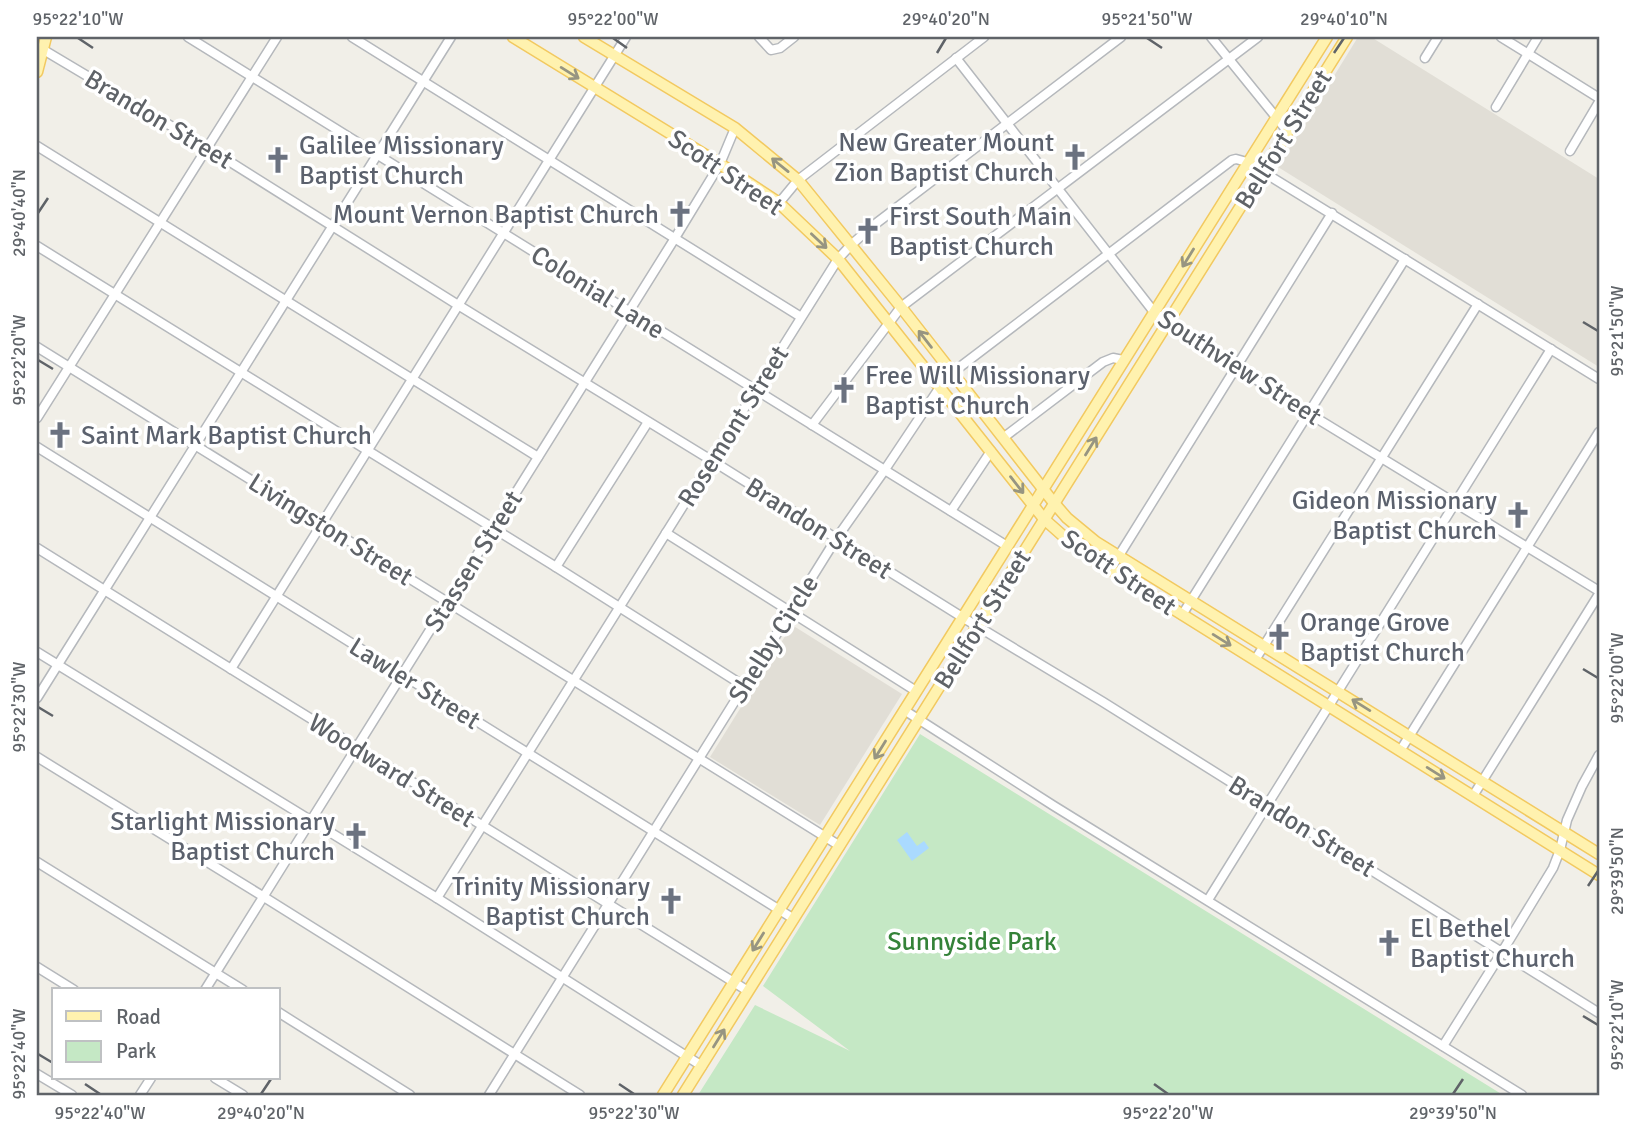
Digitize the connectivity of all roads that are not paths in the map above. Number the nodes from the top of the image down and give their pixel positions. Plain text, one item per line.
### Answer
1 (46, 37) edge
2 (188, 37) edge
3 (277, 37) edge
4 (352, 37) edge
5 (451, 37) edge
6 (513, 37) edge
7 (584, 37) edge
8 (626, 37) edge
9 (758, 37) edge
10 (794, 37) edge
11 (984, 37) edge
12 (1121, 37) edge
13 (1211, 37) edge
14 (1258, 37) edge
15 (1327, 37) edge
16 (1438, 37) edge
17 (1501, 37) edge
18 (1538, 37) edge
19 (1344, 41) edge
20 (40, 48) edge
21 (1528, 54) junction
22 (614, 55) junction
23 (956, 58) junction
24 (1425, 58) dead end
25 (1228, 59) junction
26 (37, 72) edge
27 (252, 76) junction
28 (423, 81) junction
29 (594, 88) junction
30 (1599, 100) edge
31 (1496, 107) dead end
32 (1276, 117) junction
33 (1007, 125) junction
34 (735, 128) junction
35 (1288, 132) junction
36 (37, 146) edge
37 (208, 148) junction
38 (1570, 151) dead end
39 (377, 155) junction
40 (549, 159) junction
41 (1247, 162) junction
42 (720, 164) junction
43 (1263, 171) junction
44 (798, 180) junction
45 (1057, 189) junction
46 (779, 203) junction
47 (1332, 213) junction
48 (160, 222) junction
49 (332, 226) junction
50 (503, 233) junction
51 (1201, 237) junction
52 (674, 238) junction
53 (851, 245) junction
54 (37, 246) edge
55 (1216, 246) junction
56 (1108, 254) junction
57 (1405, 258) junction
58 (838, 259) junction
59 (115, 294) junction
60 (286, 301) junction
61 (1478, 304) junction
62 (458, 305) junction
63 (901, 307) junction
64 (629, 311) junction
65 (1154, 312) junction
66 (801, 317) junction
67 (1168, 323) junction
68 (889, 324) junction
69 (37, 347) edge
70 (1550, 349) junction
71 (1123, 360) junction
72 (69, 367) junction
73 (1236, 367) junction
74 (241, 372) junction
75 (952, 373) junction
76 (412, 378) junction
77 (1599, 379) edge
78 (584, 383) junction
79 (1108, 386) junction
80 (940, 387) junction
81 (755, 389) junction
82 (1122, 395) junction
83 (1308, 413) junction
84 (37, 418) edge
85 (648, 422) junction
86 (812, 425) junction
87 (1599, 432) edge
88 (1003, 439) junction
89 (195, 445) junction
90 (37, 447) edge
91 (368, 450) junction
92 (991, 451) junction
93 (538, 457) junction
94 (1382, 458) junction
95 (711, 460) junction
96 (884, 471) junction
97 (1043, 489) junction
98 (1054, 503) junction
99 (1455, 503) junction
100 (1033, 505) junction
101 (951, 511) junction
102 (150, 518) junction
103 (1044, 519) junction
104 (322, 523) junction
105 (493, 528) junction
106 (666, 533) junction
107 (836, 538) junction
108 (1007, 547) junction
109 (1528, 547) junction
110 (37, 548) edge
111 (1119, 556) junction
112 (556, 567) junction
113 (1110, 570) junction
114 (105, 590) junction
115 (1599, 593) edge
116 (275, 597) junction
117 (1192, 601) junction
118 (448, 602) junction
119 (620, 607) junction
120 (790, 612) junction
121 (1182, 615) junction
122 (962, 617) junction
123 (977, 626) junction
124 (1264, 646) junction
125 (37, 652) edge
126 (1255, 660) junction
127 (58, 664) junction
128 (231, 669) junction
129 (402, 675) junction
130 (574, 681) junction
131 (744, 686) junction
132 (916, 691) junction
133 (1338, 691) junction
134 (37, 698) edge
135 (1329, 706) junction
136 (904, 710) junction
137 (919, 720) junction
138 (1410, 736) junction
139 (357, 747) junction
140 (1400, 751) junction
141 (528, 753) junction
142 (1599, 755) edge
143 (37, 757) edge
144 (698, 758) junction
145 (1482, 781) junction
146 (1473, 796) junction
147 (1268, 805) junction
148 (311, 820) junction
149 (482, 827) junction
150 (653, 831) junction
151 (1564, 832) junction
152 (825, 837) junction
153 (840, 846) junction
154 (1560, 850) junction
155 (1599, 854) edge
156 (37, 862) edge
157 (1599, 875) edge
158 (264, 897) junction
159 (437, 898) junction
160 (1208, 900) junction
161 (608, 904) junction
162 (779, 910) junction
163 (794, 919) junction
164 (1502, 952) junction
165 (37, 967) edge
166 (216, 973) junction
167 (561, 978) junction
168 (733, 982) junction
169 (71, 988) edge
170 (206, 988) edge
171 (240, 988) edge
172 (748, 991) junction
173 (1599, 1013) edge
174 (280, 1014) edge
175 (1443, 1046) junction
176 (514, 1055) junction
177 (687, 1057) junction
178 (702, 1066) junction
179 (37, 1074) edge
180 (150, 1080) edge
181 (218, 1080) edge
182 (72, 1095) edge
183 (140, 1095) edge
184 (243, 1095) edge
185 (410, 1095) edge
186 (489, 1095) edge
187 (580, 1095) edge
188 (663, 1095) edge
189 (683, 1095) edge
190 (1522, 1095) edge

1 - 20 main road
2 - 27 street, Colonial Lane
3 - 27 street
4 - 28 street
5 - 28 street
6 -> 29 main road, Scott Street
7 - 22 main road, Scott Street
8 - 22 street
9 - 10 street
11 - 23 street
12 - 33 street, Rosemont Street
13 - 25 street
14 - 25 street
15 - 19 main road
15 - 32 main road, Bellfort Street
16 - 24 street
17 - 21 street
18 - 21 street
19 - 35 main road, Bellfort Street
20 - 26 main road
20 - 37 street, Brandon Street
21 - 30 street
21 - 31 street
22 - 29 street
22 - 34 main road, Scott Street
23 - 33 street, Southview Street
23 - 44 street
25 - 32 street
25 - 45 street
27 - 37 street
27 - 39 street, Colonial Lane
28 - 39 street
28 - 40 street
29 - 40 street
29 - 42 main road, Scott Street
30 - 38 street
32 - 35 street
32 - 41 main road, Bellfort Street
33 - 45 street, Southview Street
33 - 53 street, Rosemont Street
34 - 42 street, Stassen Street
44 -> 34 main road, Scott Street
35 - 43 main road, Bellfort Street
36 - 48 street
37 - 48 street
37 - 49 street, Brandon Street
39 - 49 street
39 - 50 street, Colonial Lane
40 - 50 street
40 - 52 street
41 - 43 street
41 - 51 main road, Bellfort Street
41 - 56 street, Shelby Circle
42 - 46 main road, Scott Street
42 - 52 street, Stassen Street
43 - 47 street
43 - 55 main road, Bellfort Street
44 - 46 street
44 - 53 main road, Scott Street
45 - 56 street, Southview Street
45 - 63 street
46 -> 58 main road, Scott Street
47 - 57 street
47 - 73 street
48 - 59 street
48 - 60 street
49 - 60 street
49 - 62 street, Brandon Street
50 - 62 street
50 - 64 street, Colonial Lane
51 - 55 main road
51 -> 65 main road, Bellfort Street
52 - 64 street, Stassen Street
52 - 66 street
53 - 58 street, Rosemont Street
53 - 63 main road, Scott Street
54 - 59 street
55 - 67 main road, Bellfort Street
56 - 65 street, Southview Street
56 - 75 street, Shelby Circle
57 - 61 street
57 - 83 street
58 - 66 street, Rosemont Street
58 - 68 main road, Scott Street
59 - 72 street
59 - 74 street
60 - 74 street
60 - 76 street
61 - 70 street
61 - 94 street
62 - 76 street
62 - 78 street, Brandon Street
63 - 68 street
75 -> 63 main road, Scott Street
64 - 78 street, Stassen Street
64 - 81 street, Colonial Lane
65 - 67 street, Southview Street
65 - 71 main road, Bellfort Street
66 - 81 street, Rosemont Street
67 - 73 street, Southview Street
67 - 82 main road, Bellfort Street
68 - 80 main road, Scott Street
68 - 86 street
69 - 72 street, Livingston Street
70 - 77 street
70 - 99 street
71 - 79 main road, Bellfort Street
71 - 88 street
72 - 84 street
72 - 89 street, Livingston Street
73 - 83 street, Southview Street
73 - 111 street
74 - 89 street
74 - 91 street
75 - 80 street, Shelby Circle
75 - 88 main road, Scott Street
76 - 91 street
76 - 93 street
78 - 85 street, Brandon Street
78 - 93 street, Stassen Street
79 - 82 main road
79 - 97 main road, Bellfort Street
80 - 92 main road, Scott Street
80 - 96 street, Shelby Circle
81 - 86 street, Colonial Lane
81 - 95 street, Rosemont Street
98 -> 82 main road, Bellfort Street
83 - 94 street, Southview Street
83 - 117 street
85 - 95 street, Brandon Street
85 - 112 street
86 - 96 street, Colonial Lane
87 - 109 street
88 - 97 main road, Scott Street
89 - 102 street
89 - 104 street, Livingston Street
90 - 102 street, Lawler Street
91 - 104 street
91 - 105 street
92 -> 100 main road, Scott Street
92 - 101 street
93 - 105 street, Stassen Street
94 - 99 street, Southview Street
94 - 124 street
95 - 106 street, Rosemont Street
95 - 107 street, Brandon Street
96 - 101 street, Colonial Lane
96 - 107 street, Shelby Circle
97 - 98 main road, Scott Street
97 - 100 main road, Bellfort Street
98 - 103 main road, Bellfort Street
98 - 111 main road, Scott Street
99 - 109 street, Southview Street
99 - 133 street
100 - 103 main road, Scott Street
100 - 108 main road, Bellfort Street
101 - 108 street, Colonial Lane
102 - 114 street
102 - 116 street, Lawler Street
103 - 113 main road, Scott Street
103 - 123 main road, Bellfort Street
104 - 116 street
104 - 118 street, Livingston Street
105 - 112 street
105 - 118 street, Stassen Street
106 - 119 street, Rosemont Street
106 - 120 street
107 - 120 street, Shelby Circle
107 - 122 street, Brandon Street
108 - 122 main road, Bellfort Street
109 - 115 street, Southview Street
109 - 138 street
110 - 114 street, Woodward Street
111 - 113 street
111 - 117 main road, Scott Street
112 - 119 street
113 - 121 main road, Scott Street
114 - 127 street
114 - 128 street, Woodward Street
115 - 145 street
116 - 128 street
116 - 129 street, Lawler Street
117 - 121 street
117 - 124 main road, Scott Street
118 - 129 street, Stassen Street
118 - 130 street, Livingston Street
119 - 130 street, Rosemont Street
119 - 131 street
120 - 131 street, Shelby Circle
120 - 132 street
121 -> 126 main road, Scott Street
122 - 123 street, Brandon Street
122 - 132 main road, Bellfort Street
123 - 137 main road, Bellfort Street
123 - 147 street, Brandon Street
124 - 126 street
124 - 133 main road, Scott Street
125 - 127 street
126 - 135 main road, Scott Street
127 - 134 street
127 - 148 street
128 - 139 street, Woodward Street
129 - 139 street, Stassen Street
129 - 141 street, Lawler Street
130 - 141 street, Rosemont Street
130 - 144 street, Livingston Street
131 - 144 street, Shelby Circle
132 - 136 main road, Bellfort Street
133 - 135 street
138 -> 133 main road, Scott Street
135 - 140 main road, Scott Street
135 - 147 street
136 - 137 street
136 -> 152 main road, Bellfort Street
137 - 153 main road, Bellfort Street
137 - 160 street
138 - 140 street
138 - 145 main road, Scott Street
139 - 148 street, Stassen Street
139 - 149 street, Woodward Street
140 -> 146 main road, Scott Street
141 - 149 street, Rosemont Street
141 - 150 street, Lawler Street
142 - 151 street
143 - 158 street
144 - 150 street, Shelby Circle
144 - 152 street, Livingston Street
145 - 146 street
145 - 151 main road, Scott Street
146 - 154 main road, Scott Street
147 - 160 street
147 - 164 street, Brandon Street
148 - 158 street, Stassen Street
148 - 159 street
149 - 159 street, Rosemont Street
149 - 161 street, Woodward Street
150 - 161 street, Shelby Circle
150 - 162 street, Lawler Street
151 - 154 street
151 - 155 main road, Scott Street
152 - 153 street, Livingston Street
152 - 162 main road, Bellfort Street
153 - 163 main road, Bellfort Street
154 - 157 main road, Scott Street
154 - 164 street
156 - 166 street
158 - 166 street, Stassen Street
158 - 176 street
159 - 167 street
160 - 175 street
161 - 167 street, Shelby Circle
161 - 168 street, Woodward Street
162 - 163 street, Lawler Street
162 -> 168 main road, Bellfort Street
163 - 172 main road, Bellfort Street
164 - 173 street, Brandon Street
164 - 175 street
165 - 169 street
166 - 170 street, Stassen Street
166 - 171 street
167 - 176 street, Shelby Circle
167 - 177 street
168 - 172 street, Woodward Street
168 - 177 main road, Bellfort Street
178 -> 172 main road, Bellfort Street
174 - 185 street
175 - 190 street
176 - 186 street, Shelby Circle
176 - 187 street
177 - 178 street
177 - 188 main road, Bellfort Street
178 - 189 main road, Bellfort Street
179 - 182 street
180 - 183 street
181 - 184 street

